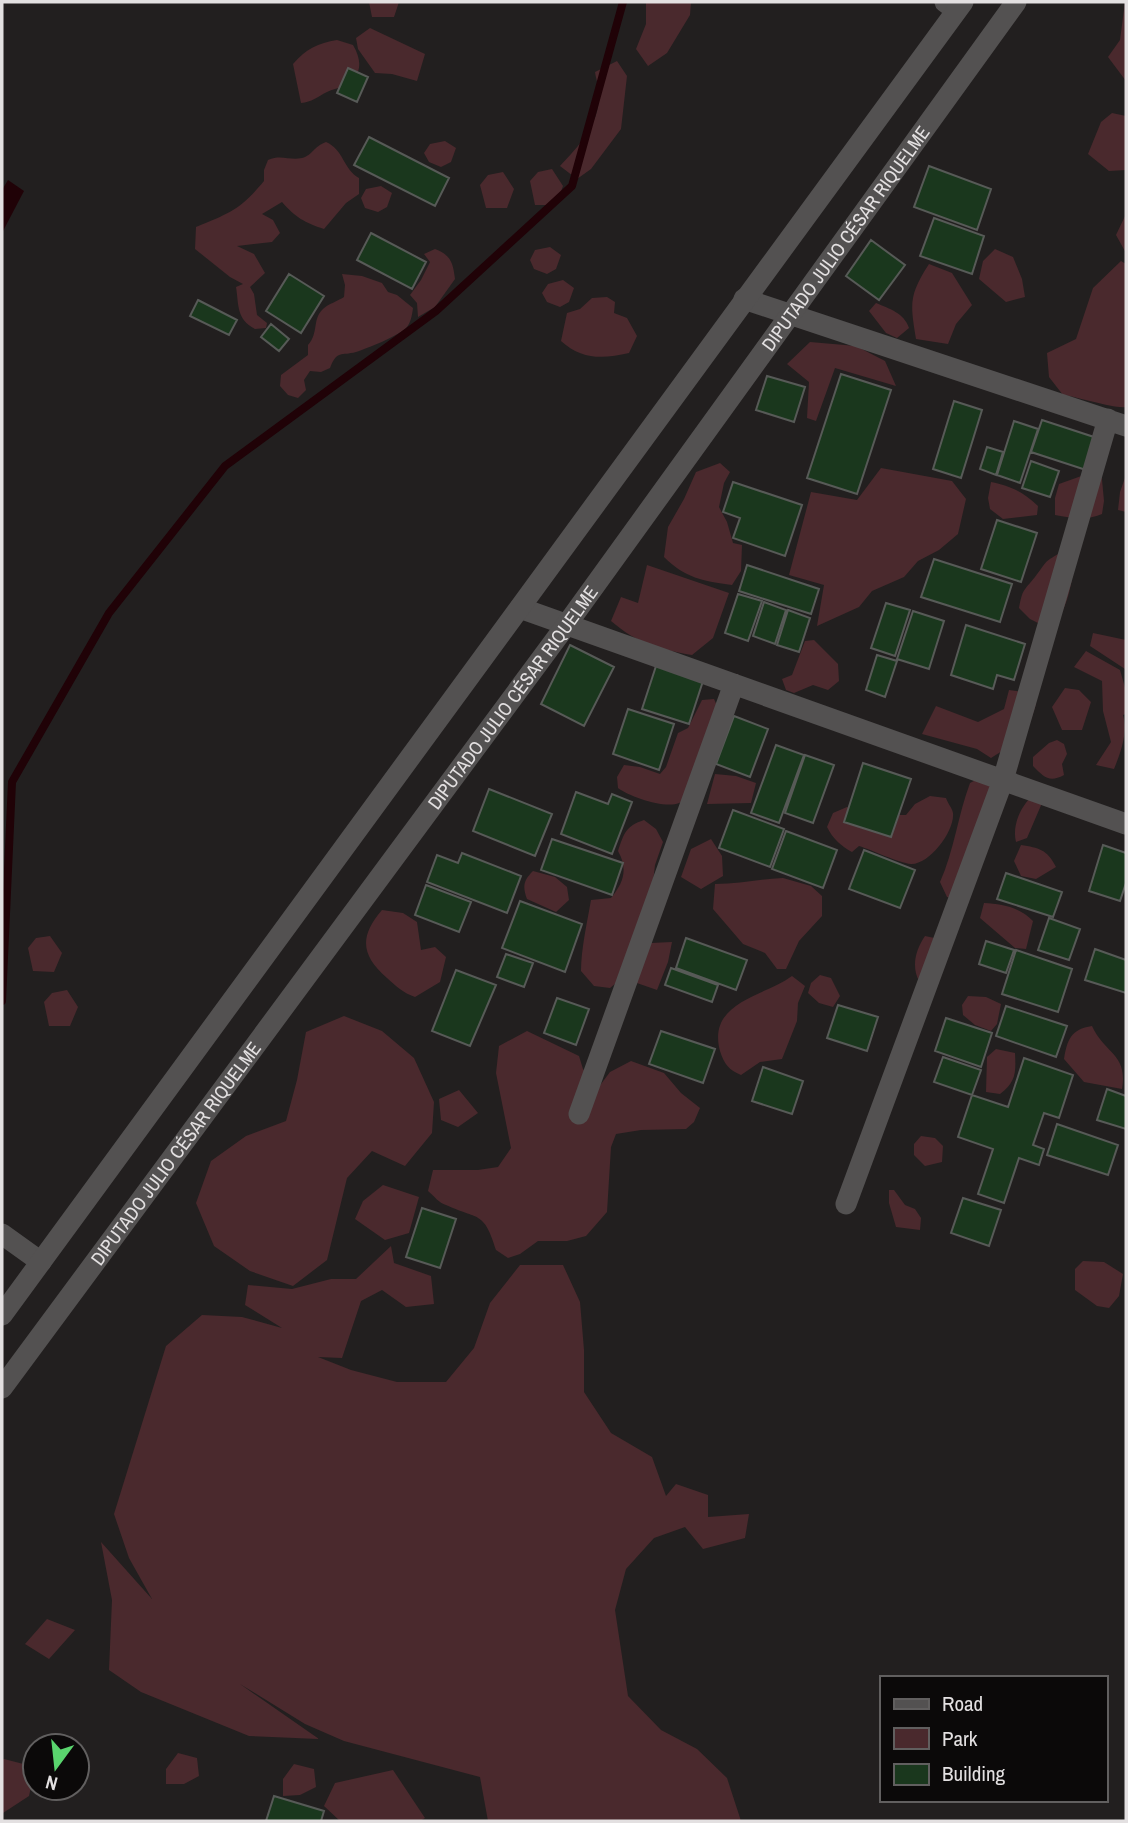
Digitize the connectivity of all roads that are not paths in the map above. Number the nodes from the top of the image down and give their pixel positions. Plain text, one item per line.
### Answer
1 (1016, 2) edge
2 (954, 4) edge
3 (744, 299) junction
4 (790, 313) junction
5 (1117, 422) edge
6 (520, 608) junction
7 (567, 624) junction
8 (734, 684) junction
9 (1003, 780) junction
10 (1126, 824) edge
11 (579, 1114) dead end
12 (846, 1204) dead end
13 (2, 1234) edge
14 (41, 1262) junction
15 (2, 1315) edge
16 (2, 1388) edge

1 - 4 street, DIPUTADO JULIO CÉSAR RIQUELME
2 - 3 street
3 - 4 street
3 - 6 street
4 - 5 street
4 - 7 street, DIPUTADO JULIO CÉSAR RIQUELME
5 - 9 street
6 - 7 street
6 - 14 street
7 - 8 street
7 - 16 street, DIPUTADO JULIO CÉSAR RIQUELME
8 - 9 street
8 - 11 street
9 - 10 street
9 - 12 street
13 - 14 street
14 - 15 street

